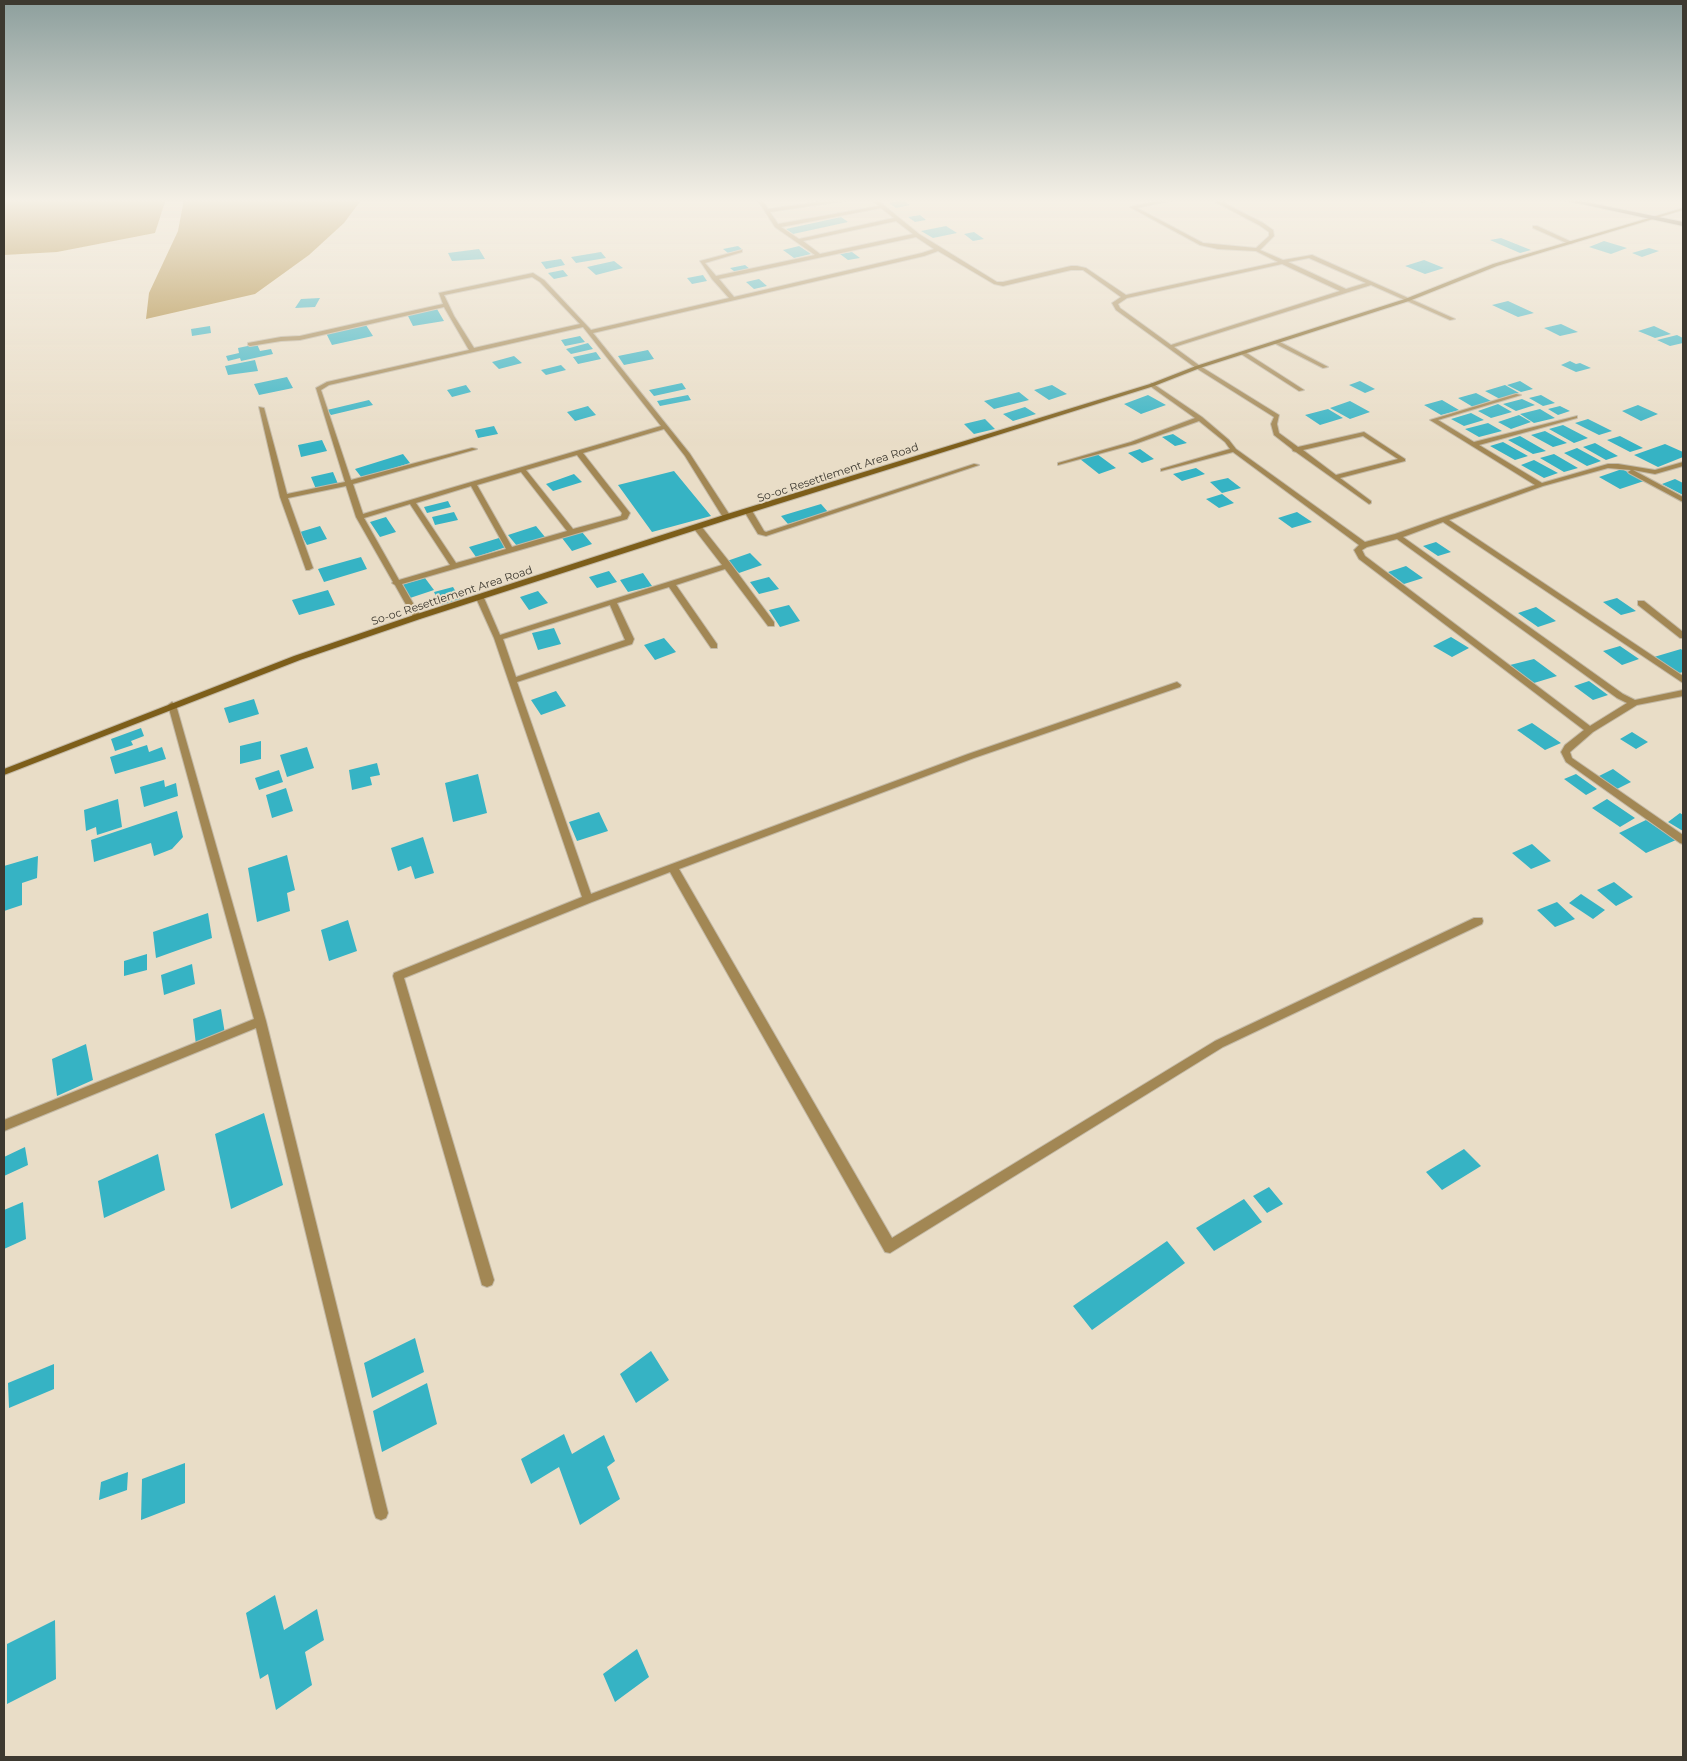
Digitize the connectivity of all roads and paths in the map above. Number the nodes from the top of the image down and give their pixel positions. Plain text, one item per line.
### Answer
1 (496, 281) edge
2 (542, 281) edge
3 (717, 281) edge
4 (805, 281) edge
5 (993, 281) edge
6 (1015, 281) edge
7 (1102, 281) edge
8 (1196, 281) edge
9 (1323, 281) edge
10 (1367, 281) edge
11 (1454, 281) edge
12 (1371, 283) junction
13 (1345, 291) junction
14 (1125, 297) junction
15 (732, 298) junction
16 (1407, 300) junction
17 (445, 305) junction
18 (1452, 320) dead end
19 (584, 325) junction
20 (590, 332) junction
21 (1276, 342) junction
22 (250, 344) dead end
23 (1169, 347) junction
24 (472, 350) junction
25 (1244, 353) junction
26 (1198, 367) junction
27 (1325, 367) dead end
28 (1152, 385) junction
29 (1301, 390) dead end
30 (1518, 395) dead end
31 (261, 408) dead end
32 (1575, 417) dead end
33 (1200, 418) junction
34 (665, 427) junction
35 (1475, 444) junction
36 (474, 449) dead end
37 (1234, 450) junction
38 (1295, 450) junction
39 (578, 452) junction
40 (1060, 464) dead end
41 (1683, 464) edge
42 (976, 465) dead end
43 (1618, 466) junction
44 (522, 469) junction
45 (1163, 470) dead end
46 (1335, 478) junction
47 (350, 483) junction
48 (473, 484) junction
49 (1542, 485) junction
50 (284, 497) junction
51 (1683, 500) edge
52 (412, 502) junction
53 (1369, 502) dead end
54 (748, 511) junction
55 (360, 517) junction
56 (727, 517) junction
57 (1443, 519) junction
58 (698, 528) junction
59 (571, 531) junction
60 (1398, 536) junction
61 (1364, 546) junction
62 (510, 550) junction
63 (454, 566) junction
64 (728, 566) junction
65 (309, 568) dead end
66 (396, 584) junction
67 (672, 585) junction
68 (480, 598) junction
69 (613, 603) junction
70 (1641, 603) dead end
71 (417, 617) junction
72 (771, 624) dead end
73 (1683, 636) edge
74 (498, 638) junction
75 (714, 646) dead end
76 (1683, 680) edge
77 (512, 681) junction
78 (1177, 684) dead end
79 (1682, 694) edge
80 (1634, 703) junction
81 (172, 705) junction
82 (1590, 730) junction
83 (4, 772) edge
84 (1683, 840) edge
85 (673, 868) junction
86 (588, 899) junction
87 (1478, 921) dead end
88 (260, 1021) junction
89 (4, 1126) edge
90 (487, 1280) dead end
91 (381, 1513) dead end

1 - 17 street
2 - 19 street
3 - 15 street
4 - 15 street
5 - 6 street
7 - 14 street
8 - 14 street
9 - 13 street
10 - 12 street
11 - 16 street, So-oc Resettlement Area Road
12 - 13 street
12 - 16 street
13 - 23 street
14 - 23 street
15 - 20 street
16 - 18 street
16 - 21 street, So-oc Resettlement Area Road
17 - 22 street
17 - 24 street
19 - 20 street
19 - 24 street
20 - 34 street
21 - 25 street, So-oc Resettlement Area Road
21 - 27 street
23 - 26 street
24 - 47 street
25 - 26 street, So-oc Resettlement Area Road
25 - 29 street
26 - 28 street, So-oc Resettlement Area Road
26 - 38 street
28 - 33 street
28 - 54 street, So-oc Resettlement Area Road
30 - 35 street
31 - 50 street
32 - 35 street
33 - 37 street
33 - 40 street
34 - 39 street
34 - 56 street
35 - 49 street
36 - 47 street
37 - 45 street
37 - 61 street
38 - 46 street
38 - 46 street
39 - 44 street
39 - 59 street
41 - 43 street
42 - 54 street
43 - 49 street
43 - 51 street
44 - 48 street
44 - 59 street
46 - 53 street
47 - 50 street
47 - 55 street
48 - 52 street
48 - 62 street
49 - 57 street
50 - 65 street
52 - 55 street
52 - 63 street
54 - 56 street, So-oc Resettlement Area Road
55 - 66 street
56 - 58 street, So-oc Resettlement Area Road
57 - 60 street
57 - 76 street
58 - 64 street
58 - 68 street, So-oc Resettlement Area Road
59 - 62 street
60 - 61 street
60 - 80 street
61 - 82 street
62 - 63 street
63 - 66 street
64 - 67 street
64 - 72 street
66 - 71 street
67 - 69 street
67 - 75 street
68 - 71 street, So-oc Resettlement Area Road
68 - 74 street
69 - 74 street
69 - 77 street
70 - 73 street
71 - 81 street, So-oc Resettlement Area Road
74 - 77 street
77 - 86 street
78 - 85 street
79 - 80 street
80 - 82 street
81 - 83 street, So-oc Resettlement Area Road
81 - 88 street
82 - 84 street
85 - 86 street
85 - 87 street
86 - 90 street
88 - 89 street
88 - 91 street

